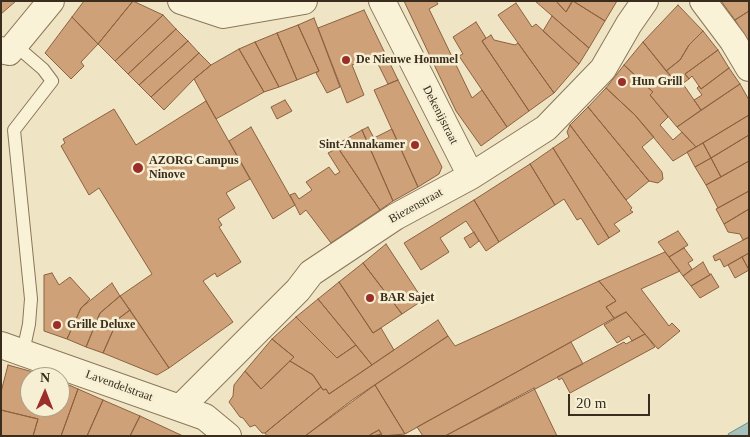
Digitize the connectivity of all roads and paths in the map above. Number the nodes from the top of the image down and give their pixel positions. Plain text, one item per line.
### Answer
1 (51, 1) edge
2 (181, 1) edge
3 (304, 1) edge
4 (382, 1) edge
5 (644, 1) edge
6 (703, 1) edge
7 (8, 49) edge
8 (749, 68) edge
9 (471, 176) junction
10 (12, 348) edge
11 (180, 408) junction
12 (228, 436) edge

1 - 7 street
2 - 3 street
4 - 9 street, Dekenijstraat
5 - 9 street, Biezenstraat
6 - 8 street
7 - 10 lane
9 - 11 street, Biezenstraat
10 - 11 street, Lavendelstraat
11 - 12 street, Lavendelstraat

